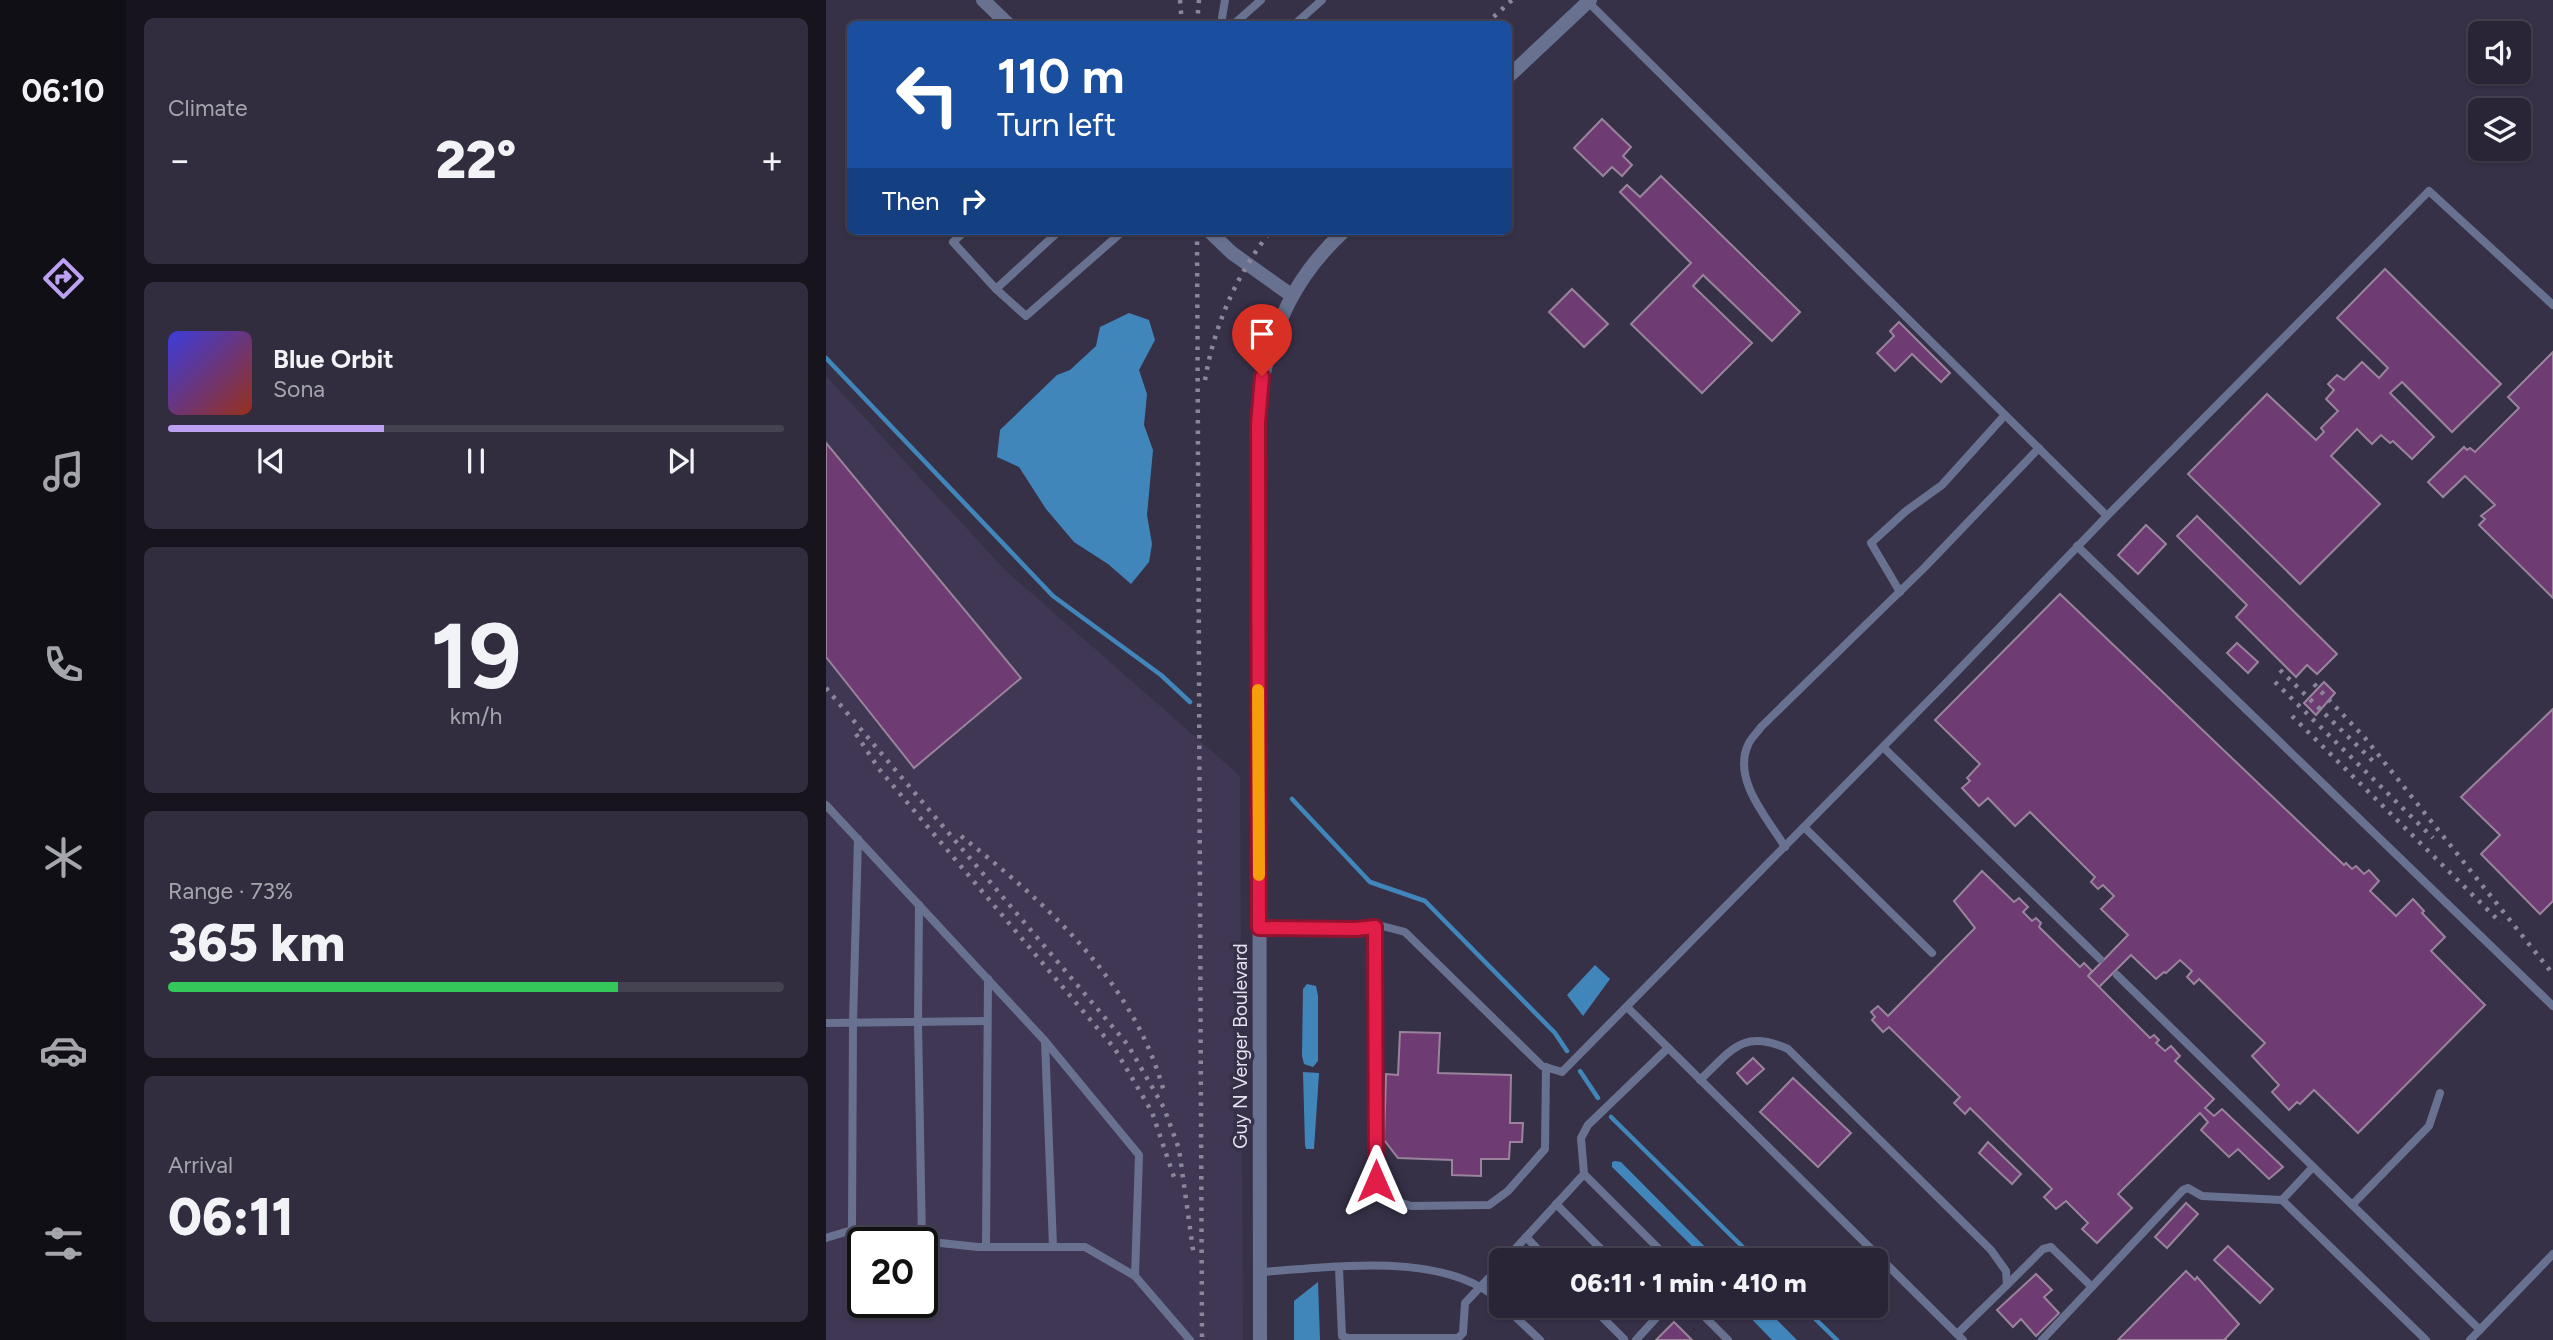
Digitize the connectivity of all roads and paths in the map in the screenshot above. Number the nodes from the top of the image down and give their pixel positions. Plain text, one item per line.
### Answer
1 (983, 0) edge
2 (1225, 0) edge
3 (1261, 0) edge
4 (1322, 0) edge
5 (1589, 1) edge
6 (1004, 21) edge
7 (1222, 21) edge
8 (1237, 21) edge
9 (1299, 21) edge
10 (1512, 73) edge
11 (961, 235) edge
12 (1055, 235) edge
13 (1118, 235) edge
14 (1213, 235) edge
15 (1340, 235) edge
16 (996, 289) junction
17 (1291, 295) junction
18 (2553, 305) edge
19 (2005, 415) junction
20 (2039, 449) junction
21 (2106, 516) junction
22 (2077, 546) junction
23 (1900, 592) junction
24 (1883, 747) junction
25 (826, 805) edge
26 (1804, 827) junction
27 (858, 839) junction
28 (1785, 847) junction
29 (919, 905) junction
30 (1375, 927) junction
31 (1259, 928) junction
32 (1932, 953) dead end
33 (2101, 959) dead end
34 (2117, 975) dead end
35 (988, 979) junction
36 (2553, 1006) edge
37 (1627, 1007) junction
38 (986, 1021) junction
39 (853, 1022) junction
40 (918, 1022) junction
41 (826, 1023) edge
42 (1045, 1041) junction
43 (1668, 1048) junction
44 (1546, 1067) junction
45 (1700, 1080) junction
46 (2440, 1093) dead end
47 (2313, 1167) junction
48 (1584, 1174) junction
49 (2282, 1200) junction
50 (1556, 1204) junction
51 (2352, 1205) junction
52 (852, 1227) edge
53 (922, 1227) edge
54 (847, 1232) edge
55 (1526, 1237) junction
56 (826, 1238) edge
57 (938, 1242) edge
58 (1053, 1246) junction
59 (986, 1247) junction
60 (1516, 1248) edge
61 (1537, 1248) edge
62 (1600, 1248) edge
63 (1658, 1248) edge
64 (2553, 1254) edge
65 (1339, 1268) junction
66 (1260, 1272) junction
67 (1135, 1276) junction
68 (1489, 1278) edge
69 (2007, 1285) junction
70 (1480, 1287) junction
71 (2092, 1287) junction
72 (1489, 1292) edge
73 (1517, 1318) edge
74 (1602, 1318) edge
75 (1656, 1318) edge
76 (1706, 1318) edge
77 (2480, 1330) junction
78 (1960, 1337) edge
79 (1190, 1340) edge
80 (1261, 1340) edge
81 (1540, 1340) edge
82 (1623, 1340) edge
83 (1636, 1340) edge
84 (1728, 1340) edge
85 (2042, 1340) edge
86 (2426, 1340) edge
87 (2470, 1340) edge

1 - 6 street
2 - 7 lane
3 - 8 lane
4 - 9 lane
5 - 10 street
5 - 19 lane
11 - 16 lane
12 - 16 lane
13 - 16 lane
14 - 17 street
15 - 17 street, Guy N Verger Boulevard
17 - 31 street, Guy N Verger Boulevard
18 - 21 lane
19 - 20 lane
19 - 23 lane
20 - 21 lane
20 - 23 lane
21 - 22 lane
22 - 24 lane
22 - 36 lane
23 - 28 lane
24 - 26 lane
24 - 33 lane
25 - 27 lane
26 - 28 lane
26 - 32 lane
27 - 29 lane
27 - 39 lane
28 - 37 lane
29 - 35 lane
29 - 40 lane
30 - 31 lane
30 - 44 lane
30 - 44 lane
31 - 66 street, Guy N Verger Boulevard
34 - 47 lane
35 - 38 lane
35 - 42 lane
37 - 43 lane
37 - 44 lane
38 - 40 lane
38 - 59 lane
39 - 40 lane
39 - 41 lane
39 - 52 lane
40 - 53 lane
42 - 58 lane
42 - 67 lane
43 - 45 lane
43 - 48 lane
45 - 69 lane
45 - 78 lane
46 - 51 lane
47 - 49 lane
47 - 51 lane
48 - 50 lane
48 - 63 lane
49 - 71 lane
49 - 86 lane
50 - 55 lane
50 - 62 lane
51 - 77 lane
54 - 56 lane
55 - 60 lane
55 - 61 lane
57 - 59 lane
58 - 59 lane
58 - 67 lane
64 - 77 lane
65 - 66 lane
65 - 70 lane
65 - 70 lane
66 - 80 street, Guy N Verger Boulevard
67 - 79 lane
68 - 70 lane
69 - 71 lane
69 - 78 lane
70 - 72 lane
71 - 85 lane
73 - 81 lane
74 - 82 lane
75 - 83 lane
76 - 84 lane
77 - 87 lane

